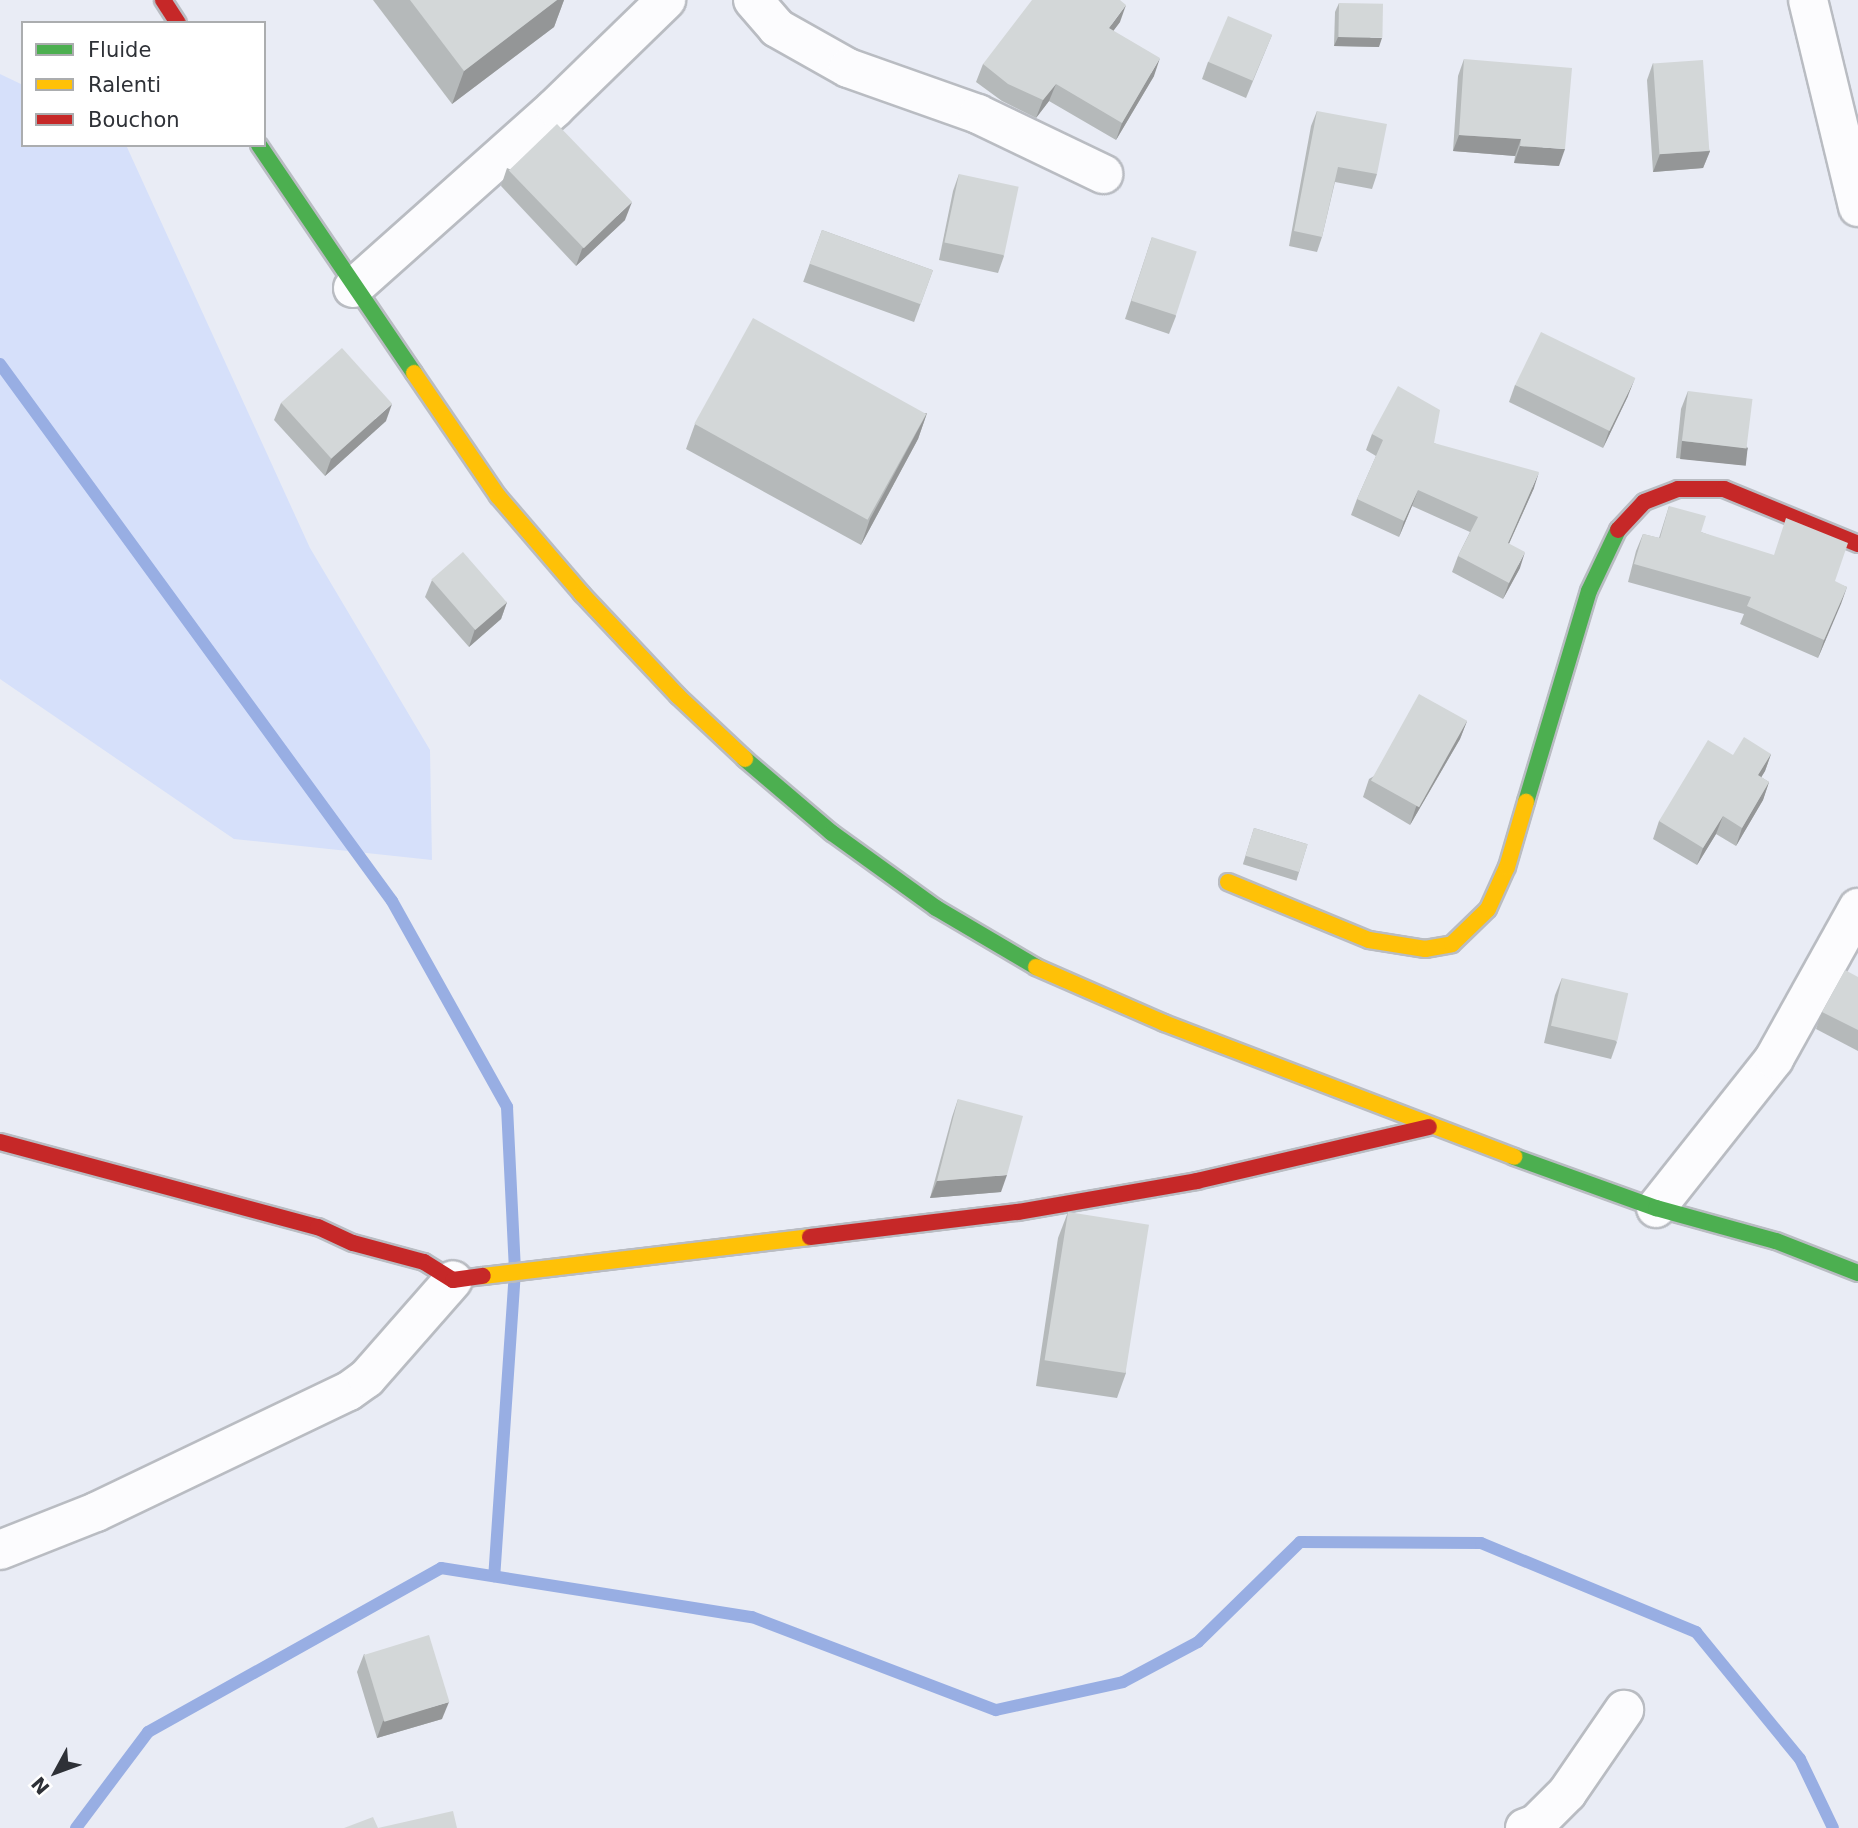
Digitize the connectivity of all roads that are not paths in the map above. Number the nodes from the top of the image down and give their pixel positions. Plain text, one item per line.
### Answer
1 (163, 0) edge
2 (666, 0) edge
3 (753, 0) edge
4 (1808, 0) edge
5 (177, 21) edge
6 (260, 147) edge
7 (1103, 174) dead end
8 (1858, 207) edge
9 (353, 288) junction
10 (1858, 544) edge
11 (1228, 883) dead end
12 (1858, 908) edge
13 (1429, 1127) junction
14 (0, 1142) edge
15 (1656, 1208) junction
16 (1858, 1273) edge
17 (453, 1280) junction
18 (0, 1550) edge
19 (1624, 1710) dead end
20 (1525, 1828) edge

1 - 5 main road
2 - 9 street
3 - 7 street
4 - 8 street
6 - 9 main road
9 - 13 main road
10 - 11 main road
12 - 15 street
13 - 15 main road
13 - 17 main road
14 - 17 main road
15 - 16 main road
17 - 18 street
19 - 20 street

